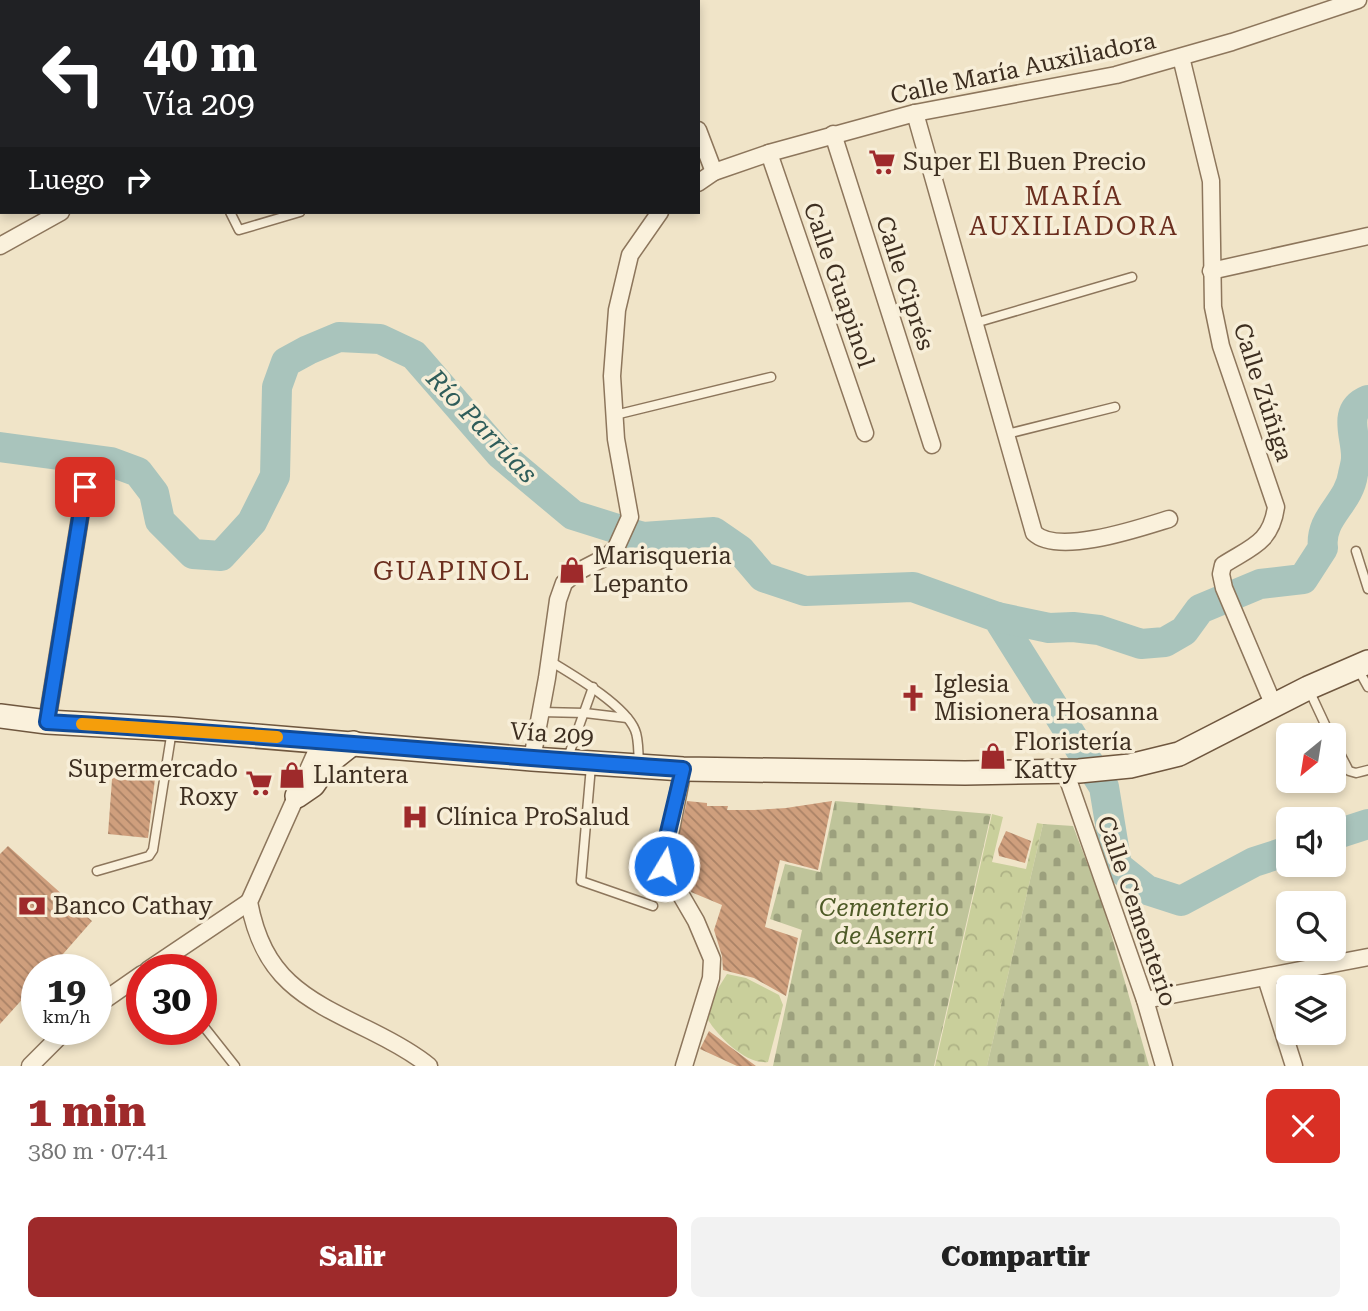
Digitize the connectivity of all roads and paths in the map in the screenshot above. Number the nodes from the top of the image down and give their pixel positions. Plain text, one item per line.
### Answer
1 (1358, 0) edge
2 (1181, 57) junction
3 (915, 113) junction
4 (833, 134) junction
5 (700, 135) edge
6 (769, 153) junction
7 (714, 172) junction
8 (700, 182) edge
9 (57, 214) edge
10 (231, 214) edge
11 (293, 214) edge
12 (659, 214) edge
13 (1368, 236) edge
14 (0, 246) edge
15 (1212, 271) junction
16 (1132, 277) dead end
17 (975, 323) junction
18 (771, 377) dead end
19 (1115, 407) dead end
20 (614, 415) junction
21 (865, 433) dead end
22 (1007, 434) junction
23 (932, 445) dead end
24 (85, 487) dead end
25 (1169, 519) dead end
26 (1356, 551) dead end
27 (1368, 589) edge
28 (550, 661) junction
29 (1363, 664) edge
30 (593, 687) junction
31 (1368, 687) edge
32 (1308, 688) junction
33 (1274, 706) junction
34 (541, 712) junction
35 (585, 713) junction
36 (0, 716) edge
37 (627, 718) junction
38 (47, 722) junction
39 (1324, 723) edge
40 (172, 729) junction
41 (321, 740) junction
42 (352, 743) junction
43 (532, 760) junction
44 (566, 761) junction
45 (591, 763) junction
46 (1346, 765) edge
47 (639, 766) junction
48 (683, 769) junction
49 (1368, 770) edge
50 (1072, 771) junction
51 (296, 796) junction
52 (97, 871) dead end
53 (249, 902) junction
54 (653, 906) dead end
55 (173, 954) edge
56 (1368, 957) edge
57 (1266, 978) junction
58 (1145, 1000) junction
59 (217, 1043) edge
60 (51, 1045) edge
61 (30, 1066) edge
62 (235, 1066) edge
63 (429, 1066) edge
64 (684, 1066) edge
65 (1164, 1066) edge
66 (1294, 1066) edge

1 - 2 street, Calle María Auxiliadora
2 - 3 street, Calle María Auxiliadora
2 - 15 street, Calle Zúñiga
3 - 4 street, Calle María Auxiliadora
3 - 17 street
4 - 6 street, Calle María Auxiliadora
4 - 23 street, Calle Ciprés
5 - 7 street
6 - 7 street, Calle María Auxiliadora
6 - 21 street, Calle Guapinol
7 - 8 street, Calle María Auxiliadora
9 - 14 street
10 - 11 lane
12 - 20 street
13 - 15 street
15 - 33 street, Calle Zúñiga
16 - 17 lane
17 - 22 street
18 - 20 lane
19 - 22 lane
20 - 28 street
22 - 25 street
24 - 38 street
26 - 27 lane
28 - 30 lane
28 - 34 street
29 - 31 lane
29 - 32 main road, Vía 209
30 - 35 lane
30 - 37 lane
32 - 33 main road, Vía 209
32 - 39 lane
33 - 50 main road, Vía 209
34 - 35 lane
34 - 43 street
35 - 37 lane
35 - 44 lane
36 - 38 main road, Vía 209
37 - 47 lane
38 - 40 main road, Vía 209
40 - 41 main road, Vía 209
40 - 52 lane
41 - 42 main road, Vía 209
41 - 51 street
42 - 43 main road, Vía 209
42 - 51 main road
43 - 44 main road, Vía 209
44 - 45 main road, Vía 209
45 - 47 main road, Vía 209
45 - 54 lane
46 - 49 lane
47 - 48 main road, Vía 209
48 - 50 main road, Vía 209
48 - 64 street
50 - 58 street, Calle Cementerio
51 - 53 street
53 - 55 street
53 - 63 street
56 - 57 street
57 - 58 street
57 - 66 street
58 - 65 street, Calle Cementerio
59 - 62 lane
60 - 61 street

